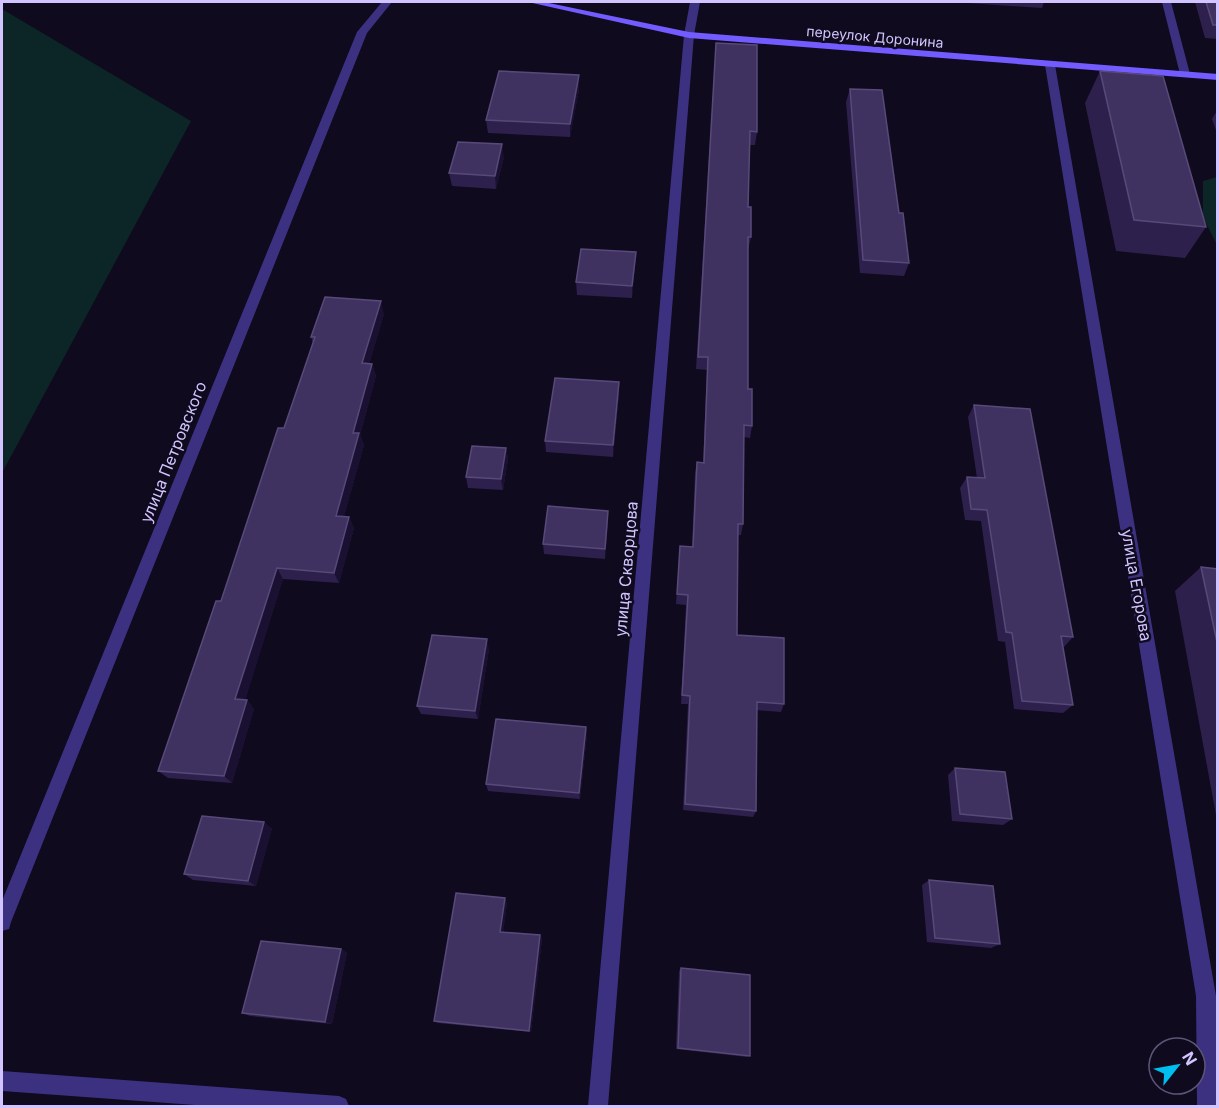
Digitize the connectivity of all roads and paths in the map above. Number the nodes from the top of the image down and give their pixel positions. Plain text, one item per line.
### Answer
1 (387, 2) edge
2 (533, 2) edge
3 (695, 2) edge
4 (1166, 2) edge
5 (689, 34) junction
6 (1050, 65) junction
7 (1185, 74) junction
8 (1218, 77) edge
9 (2, 922) edge
10 (1212, 997) edge
11 (2, 1081) edge
12 (339, 1107) edge
13 (598, 1107) edge
14 (1207, 1107) edge

1 - 9 street, улица Петровского
2 - 5 main road, переулок Доронина
3 - 5 street, улица Скворцова
4 - 7 street
5 - 6 main road, переулок Доронина
5 - 13 street, улица Скворцова
6 - 7 main road, переулок Доронина
6 - 10 street, улица Егорова
7 - 8 main road, переулок Доронина
10 - 14 street, улица Егорова
11 - 12 street

